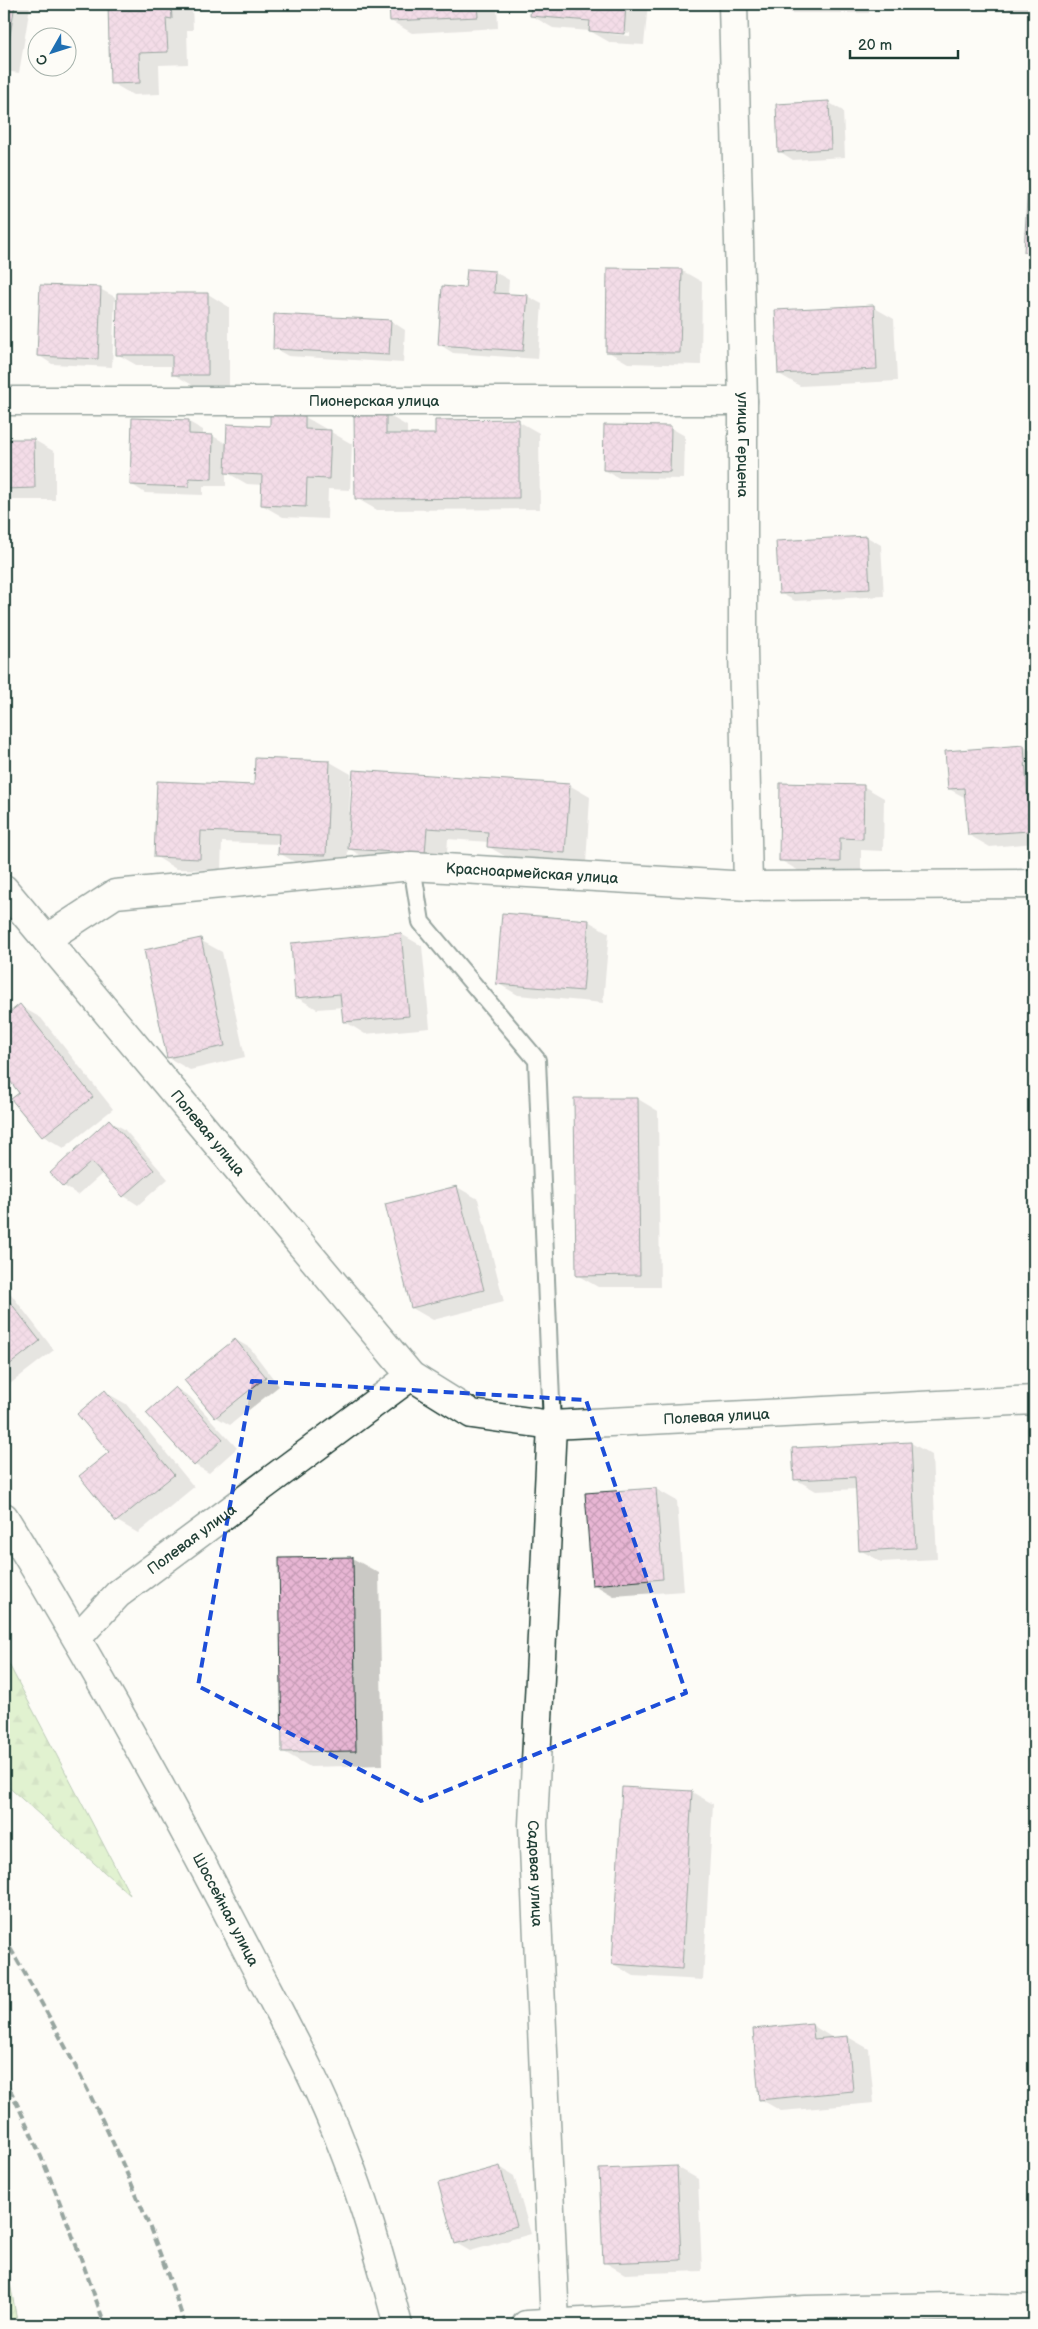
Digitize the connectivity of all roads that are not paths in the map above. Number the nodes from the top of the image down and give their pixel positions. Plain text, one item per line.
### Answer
1 (733, 4) edge
2 (4, 401) edge
3 (743, 401) junction
4 (412, 866) junction
5 (1034, 884) edge
6 (748, 886) junction
7 (4, 889) edge
8 (46, 939) junction
9 (411, 1376) junction
10 (1034, 1400) edge
11 (552, 1425) junction
12 (4, 1517) edge
13 (77, 1638) junction
14 (1034, 2309) edge
15 (555, 2322) junction
16 (398, 2325) edge
17 (526, 2325) edge

1 - 3 street, улица Герцена
2 - 3 street, Пионерская улица
3 - 6 street, улица Герцена
4 - 6 street, Красноармейская улица
4 - 8 street, Красноармейская улица
4 - 11 lane
5 - 6 street, Красноармейская улица
7 - 8 street, Полевая улица
8 - 9 street, Полевая улица
9 - 11 street, Полевая улица
9 - 13 street, Полевая улица
10 - 11 street, Полевая улица
11 - 15 street, Садовая улица
12 - 13 street, Шоссейная улица
13 - 16 street, Шоссейная улица
14 - 15 street
15 - 17 street

